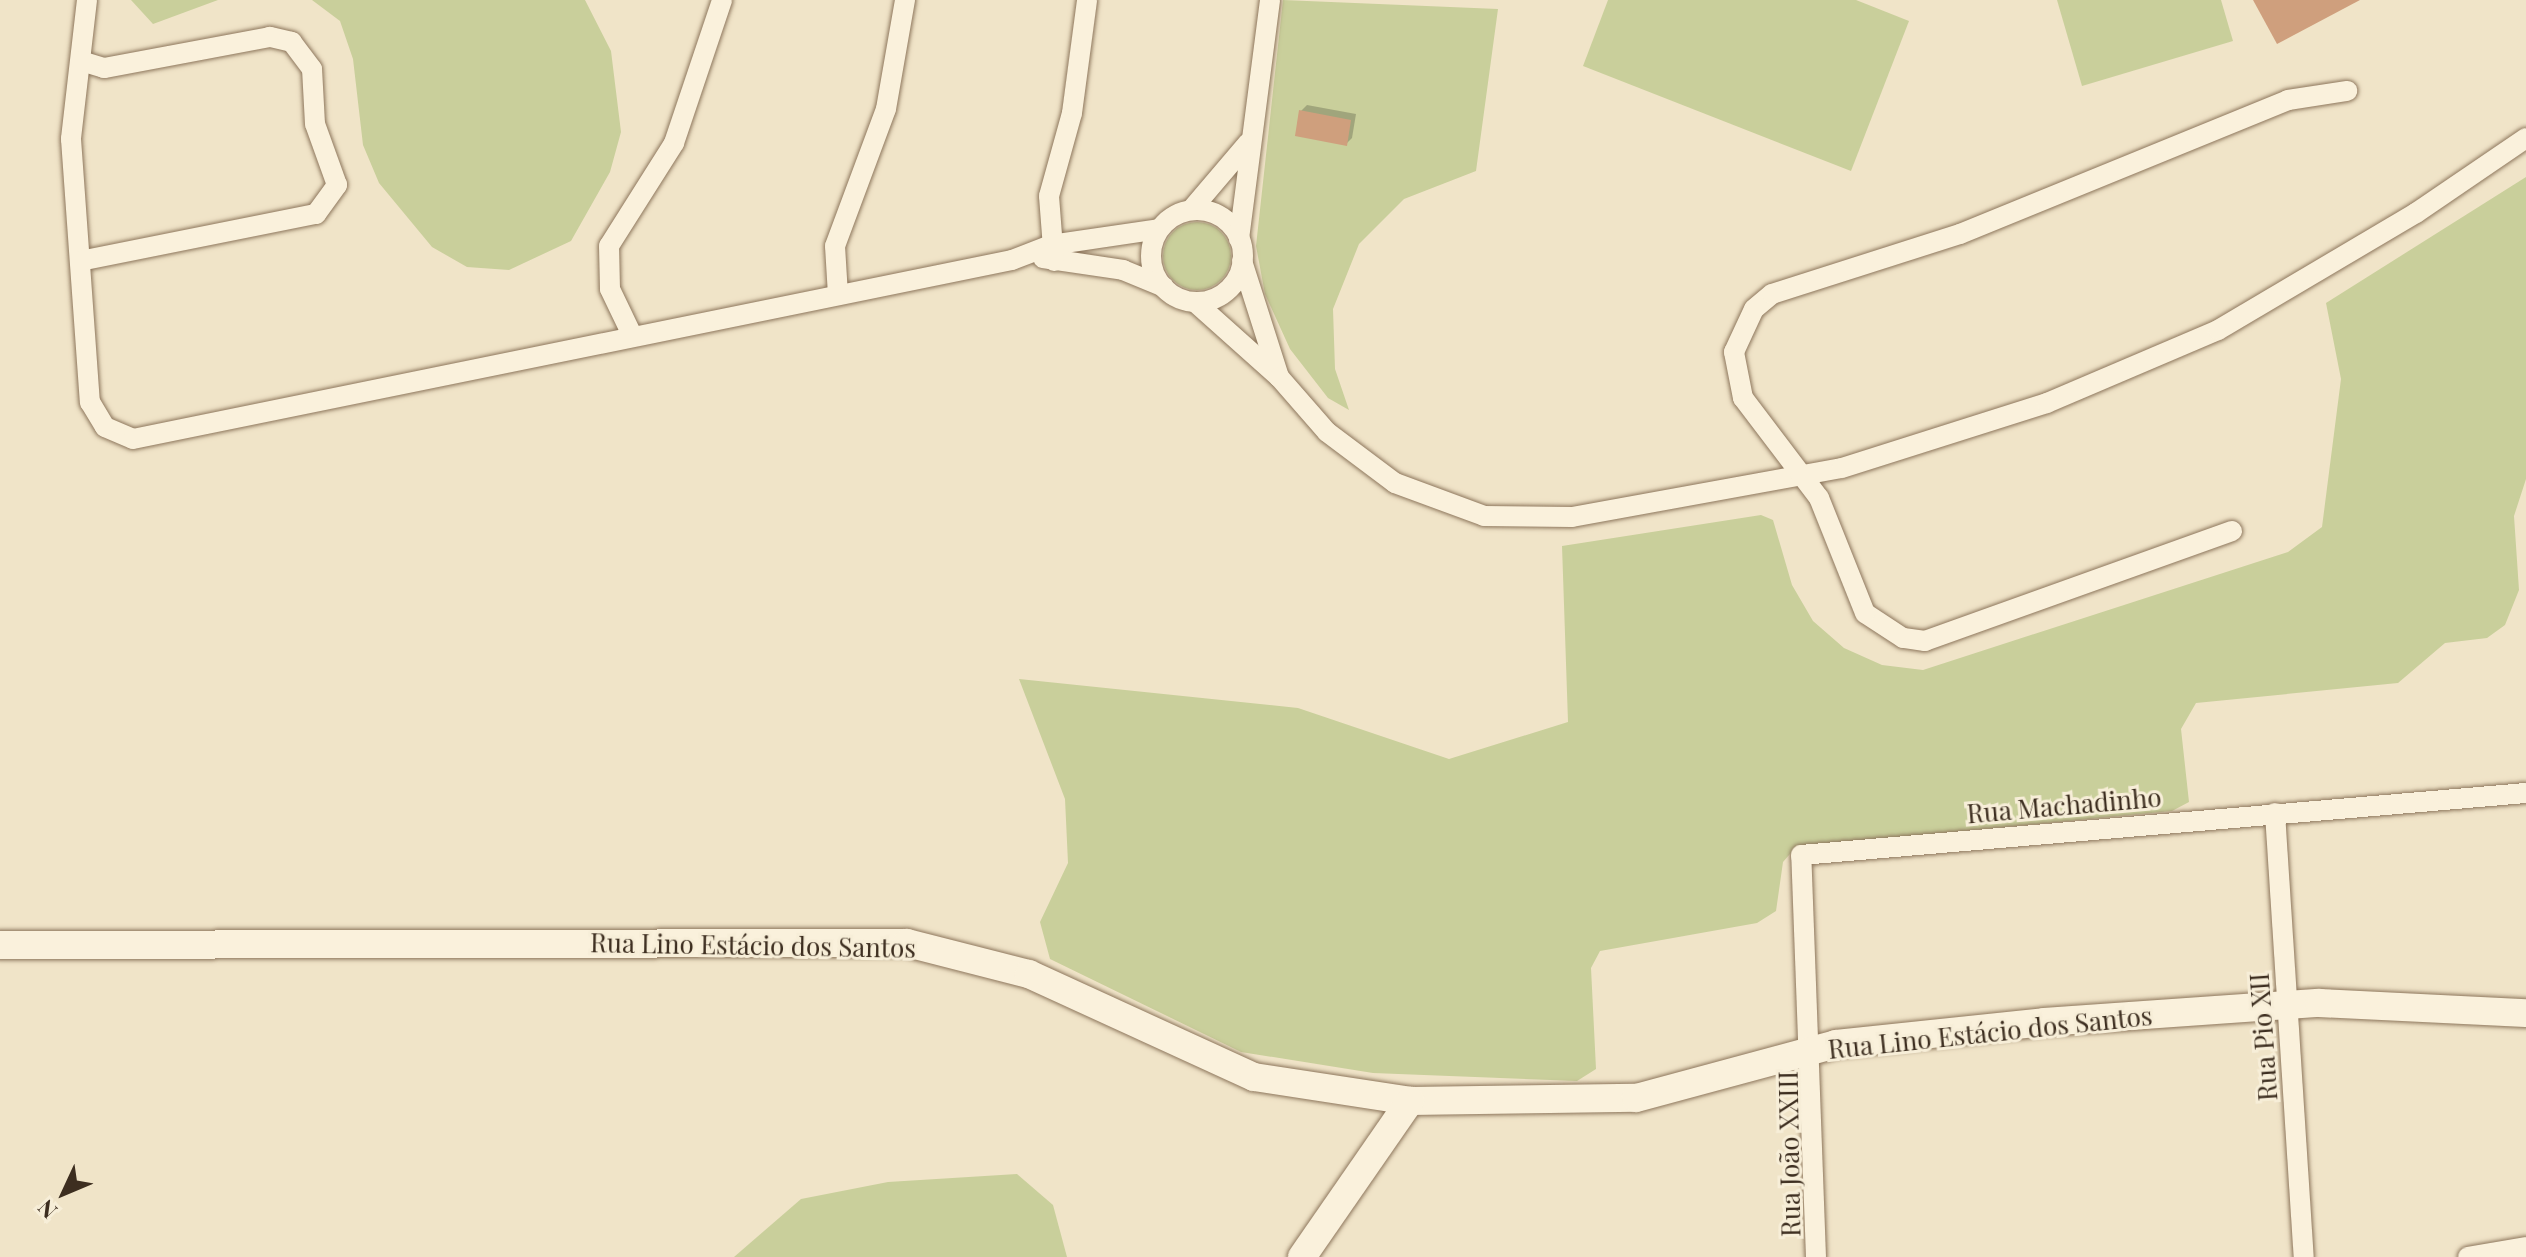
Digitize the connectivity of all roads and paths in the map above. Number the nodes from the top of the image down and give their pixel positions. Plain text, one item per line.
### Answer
1 (87, 0) edge
2 (722, 0) edge
3 (905, 0) edge
4 (1087, 0) edge
5 (1270, 0) edge
6 (81, 61) junction
7 (2347, 91) dead end
8 (2526, 138) edge
9 (1248, 143) junction
10 (1191, 210) junction
11 (1159, 229) junction
12 (1239, 239) junction
13 (1052, 253) junction
14 (80, 261) junction
15 (1242, 261) junction
16 (1164, 287) junction
17 (838, 295) junction
18 (1195, 302) junction
19 (632, 335) junction
20 (1279, 377) junction
21 (1803, 476) junction
22 (2232, 531) dead end
23 (2526, 793) edge
24 (2275, 813) junction
25 (0, 945) edge
26 (2287, 1006) junction
27 (2526, 1013) edge
28 (1813, 1050) junction
29 (1410, 1101) junction
30 (2526, 1247) edge
31 (1302, 1257) edge
32 (1816, 1257) edge
33 (2304, 1257) edge
34 (2468, 1257) edge

1 - 6 street
2 - 19 street
3 - 17 street
4 - 13 street
5 - 9 street
6 - 14 street
6 - 14 street
7 - 21 street
8 - 21 street
9 - 10 street
9 - 12 street
10 - 11 street
10 - 12 street
11 - 13 street
11 - 16 street
12 - 15 street
13 - 16 street
13 - 17 street
14 - 19 street
15 - 18 street
15 - 20 street
16 - 18 street
17 - 19 street
18 - 20 street
20 - 21 street
21 - 22 street
23 - 24 street, Rua Machadinho
24 - 26 street, Rua Pio XII
24 - 28 street, Rua Machadinho
25 - 29 main road, Rua Lino Estácio dos Santos
26 - 27 main road, Rua Lino Estácio dos Santos
26 - 28 main road, Rua Lino Estácio dos Santos
26 - 33 street, Rua Pio XII
28 - 29 main road, Rua Lino Estácio dos Santos
28 - 32 street, Rua João XXIII
29 - 31 main road
30 - 34 street

